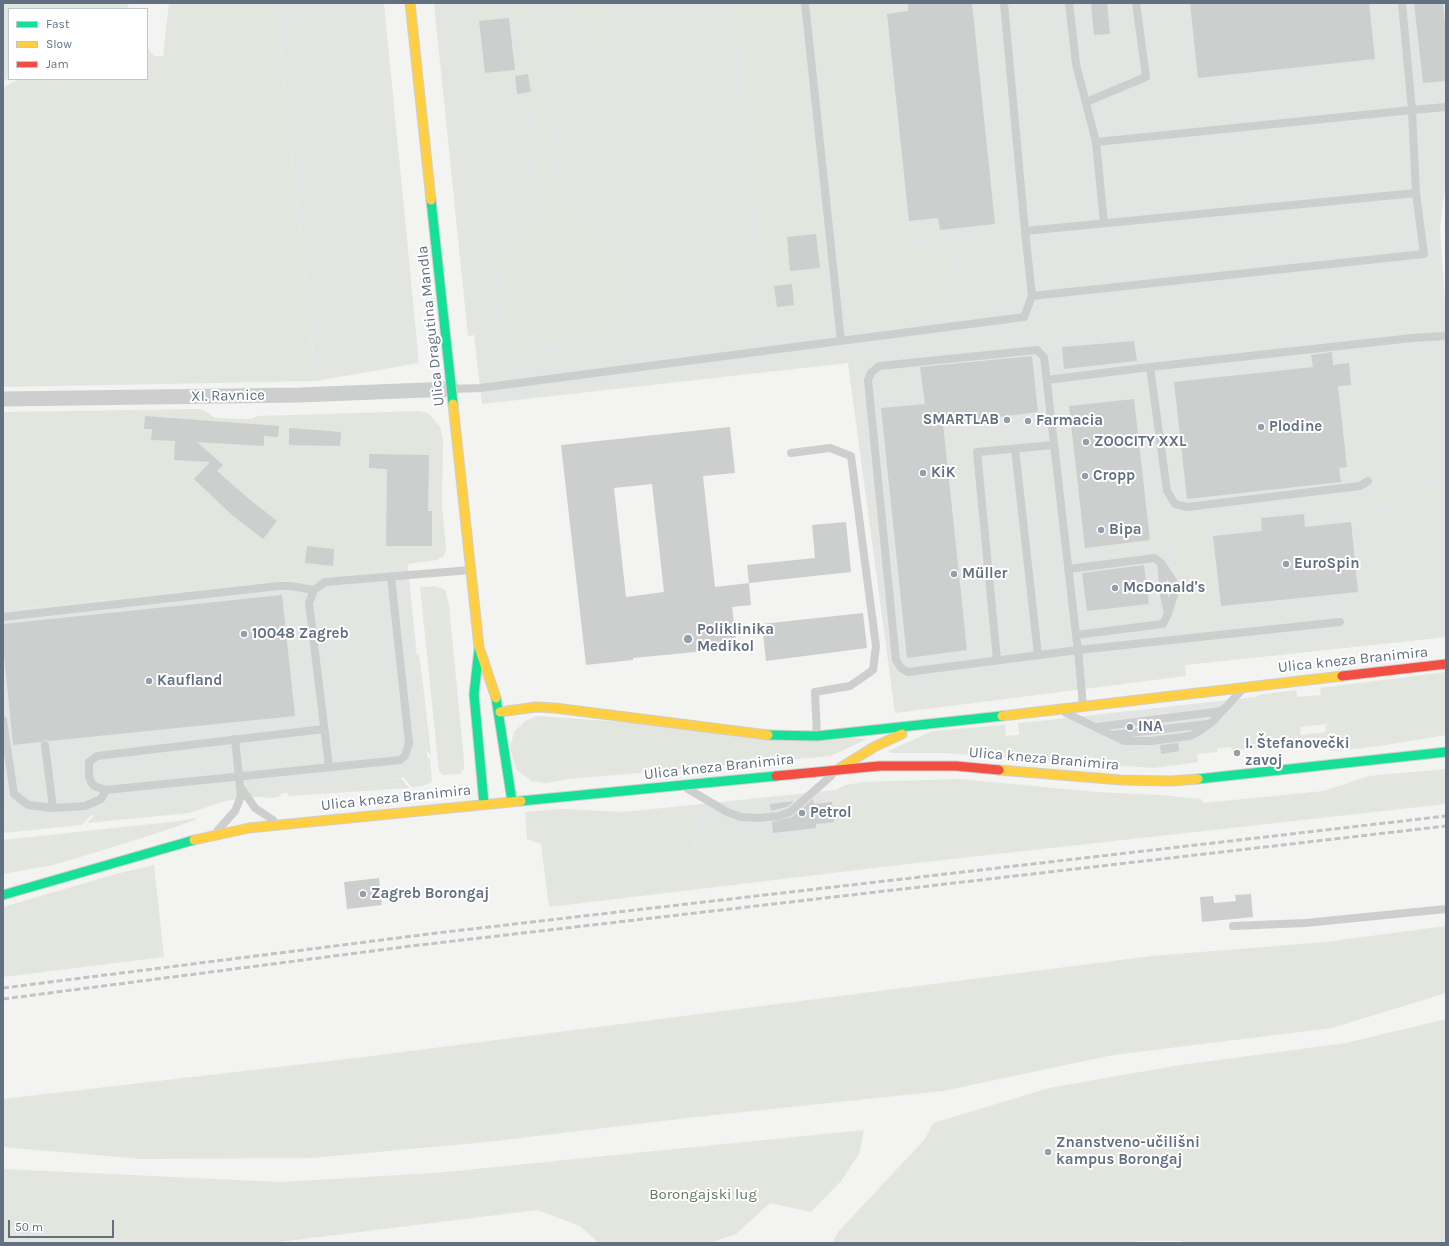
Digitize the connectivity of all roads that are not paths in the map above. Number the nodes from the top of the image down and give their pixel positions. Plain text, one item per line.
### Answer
1 (410, 3) edge
2 (804, 3) edge
3 (1004, 3) edge
4 (1070, 3) edge
5 (1136, 3) edge
6 (1402, 3) edge
7 (1086, 102) junction
8 (1446, 107) edge
9 (1412, 110) junction
10 (1096, 142) junction
11 (1416, 192) junction
12 (1104, 223) junction
13 (1026, 231) junction
14 (1032, 296) junction
15 (1446, 336) edge
16 (841, 341) junction
17 (1150, 367) junction
18 (1047, 380) junction
19 (452, 390) junction
20 (3, 399) edge
21 (1054, 444) junction
22 (1015, 449) junction
23 (791, 453) dead end
24 (1368, 481) dead end
25 (1068, 569) junction
26 (472, 570) junction
27 (391, 577) junction
28 (314, 590) junction
29 (3, 617) edge
30 (1340, 622) dead end
31 (1076, 635) junction
32 (479, 647) junction
33 (1078, 650) junction
34 (1038, 655) junction
35 (998, 660) junction
36 (1446, 664) edge
37 (1244, 687) junction
38 (1084, 706) junction
39 (1058, 709) junction
40 (1222, 711) junction
41 (500, 712) junction
42 (3, 720) edge
43 (929, 725) junction
44 (1093, 727) junction
45 (324, 729) junction
46 (817, 736) junction
47 (235, 739) junction
48 (45, 745) dead end
49 (1446, 752) edge
50 (329, 767) junction
51 (838, 770) junction
52 (240, 776) junction
53 (680, 785) junction
54 (106, 790) junction
55 (242, 790) junction
56 (512, 801) junction
57 (484, 804) junction
58 (53, 808) junction
59 (283, 824) junction
60 (212, 835) junction
61 (3, 894) edge
62 (1446, 909) edge
63 (1233, 926) dead end

1 - 19 main road, Ulica Dragutina Mandla
2 - 16 lane
3 - 13 lane
4 - 7 lane
5 - 7 lane
6 - 9 lane
7 - 10 lane
8 - 9 lane
9 - 10 lane
9 - 11 lane
10 - 12 lane
11 - 12 lane
11 - 14 lane
12 - 13 lane
13 - 14 lane
14 - 16 lane
15 - 17 lane
16 - 19 lane
17 - 18 lane
17 - 24 lane
18 - 21 lane
18 - 35 lane
19 - 20 street, XI. Ravnice
19 - 26 main road, Ulica Dragutina Mandla
21 - 22 lane
21 - 25 lane
22 - 34 lane
22 - 35 lane
23 - 46 lane
25 - 31 lane
25 - 31 lane
26 - 27 lane
26 - 32 main road, Ulica Dragutina Mandla
27 - 28 lane
27 - 50 lane
28 - 29 lane
28 - 45 lane
30 - 33 lane
31 - 33 lane
32 - 41 main road, Ulica Dragutina Mandla
32 - 57 main road, Ulica Dragutina Mandla
33 - 34 lane
33 - 38 lane
34 - 35 lane
36 - 37 main road, Ulica kneza Branimira
37 - 38 main road, Ulica kneza Branimira
37 - 40 lane
38 - 39 main road, Ulica kneza Branimira
39 - 43 main road, Ulica kneza Branimira
39 - 44 lane
40 - 44 lane
40 - 44 lane
41 - 46 main road, Ulica kneza Branimira
41 - 56 main road, Ulica Dragutina Mandla
42 - 58 lane
43 - 46 main road, Ulica kneza Branimira
43 - 51 main road
45 - 47 lane
45 - 50 lane
47 - 52 lane
47 - 54 lane
48 - 58 lane
49 - 51 main road, Ulica kneza Branimira
50 - 52 lane
51 - 53 main road, Ulica kneza Branimira
51 - 53 lane
52 - 54 lane
52 - 55 lane
53 - 56 main road, Ulica kneza Branimira
54 - 58 lane
55 - 59 lane
55 - 60 lane
56 - 57 main road, Ulica kneza Branimira
57 - 59 main road, Ulica kneza Branimira
59 - 60 main road, Ulica kneza Branimira
60 - 61 main road, Ulica kneza Branimira
62 - 63 lane

